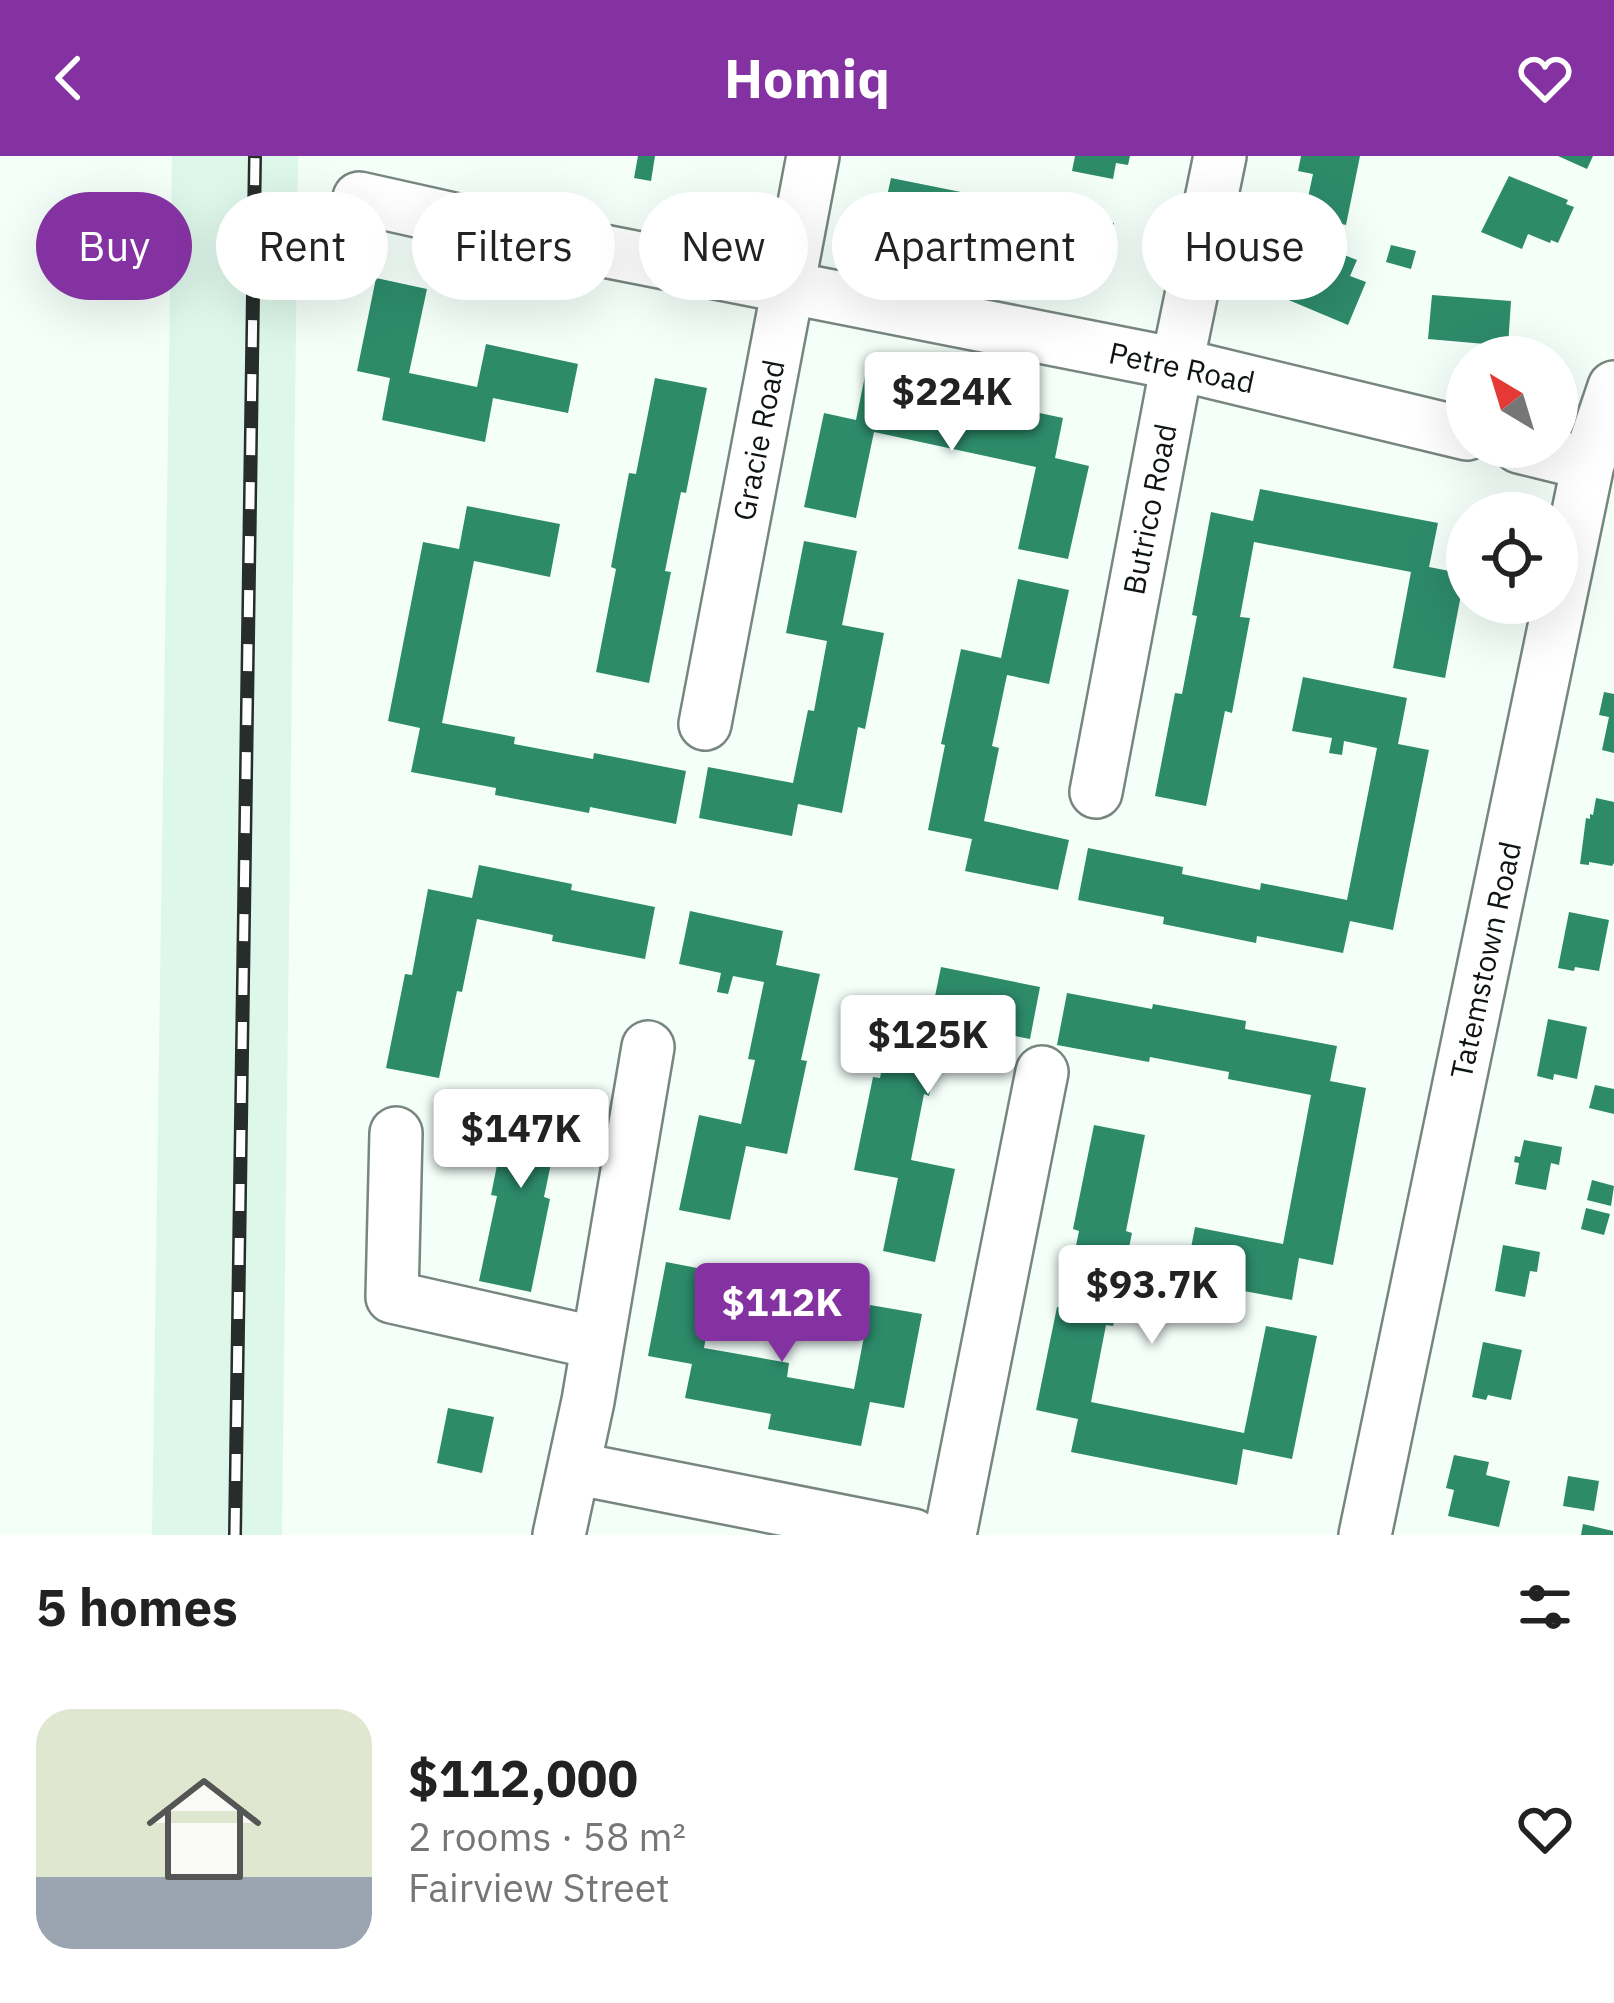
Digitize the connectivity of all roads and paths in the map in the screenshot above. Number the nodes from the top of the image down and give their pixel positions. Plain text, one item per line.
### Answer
1 (813, 156) edge
2 (1220, 156) edge
3 (806, 192) edge
4 (388, 204) edge
5 (639, 258) edge
6 (808, 292) edge
7 (784, 300) edge
8 (1177, 364) junction
9 (1614, 387) edge
10 (1446, 429) edge
11 (1578, 462) edge
12 (1588, 464) junction
13 (704, 724) dead end
14 (1096, 792) dead end
15 (648, 1047) dead end
16 (1042, 1072) dead end
17 (397, 1133) dead end
18 (597, 1343) junction
19 (574, 1468) junction
20 (559, 1535) edge
21 (913, 1535) edge
22 (950, 1535) edge
23 (1365, 1535) edge

1 - 3 street, Gracie Road
2 - 8 street, Butrico Road
4 - 5 street, Petre Road
6 - 8 street, Petre Road
7 - 13 street, Gracie Road
8 - 10 street, Petre Road
8 - 14 street, Butrico Road
9 - 12 street, Tatemstown Road
11 - 12 street
12 - 23 street, Tatemstown Road
15 - 18 street
16 - 22 street
17 - 18 street
18 - 19 street
19 - 20 street
19 - 21 street

